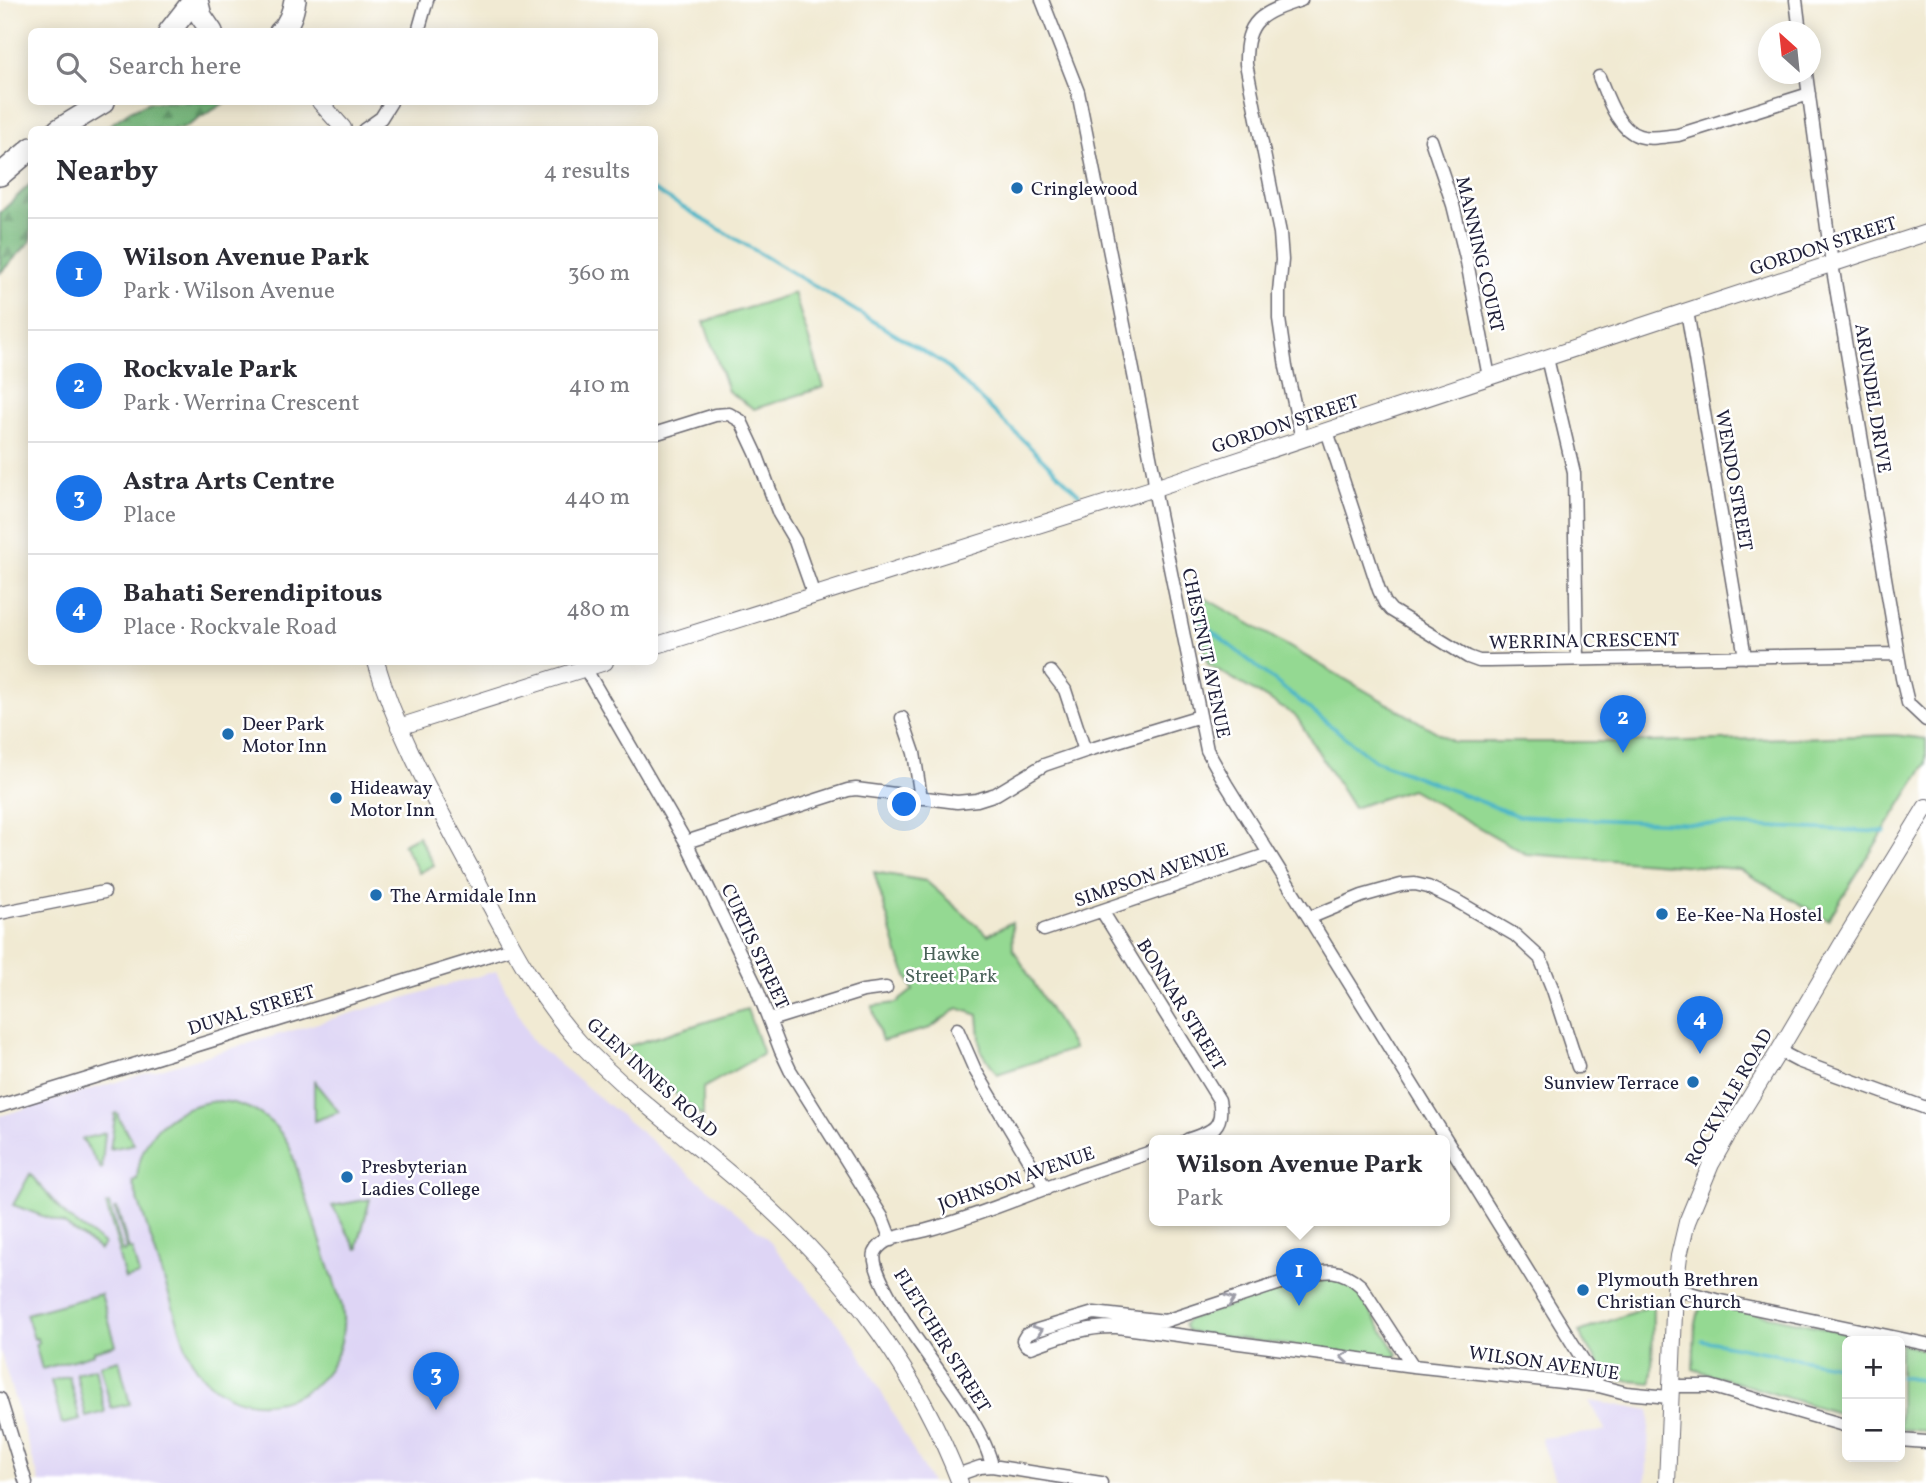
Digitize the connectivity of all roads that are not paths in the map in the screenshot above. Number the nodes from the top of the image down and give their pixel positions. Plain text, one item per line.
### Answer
1 (195, 0) edge
2 (427, 0) edge
3 (1042, 0) edge
4 (1301, 0) edge
5 (1796, 0) edge
6 (1799, 21) edge
7 (172, 28) edge
8 (209, 28) edge
9 (419, 28) edge
10 (1599, 77) dead end
11 (1808, 84) edge
12 (1809, 93) junction
13 (79, 105) edge
14 (99, 105) edge
15 (323, 105) edge
16 (332, 105) edge
17 (389, 105) edge
18 (56, 126) edge
19 (65, 126) edge
20 (341, 126) edge
21 (342, 126) edge
22 (370, 126) edge
23 (1431, 140) dead end
24 (28, 151) edge
25 (0, 175) edge
26 (1926, 233) edge
27 (1832, 264) junction
28 (1687, 311) junction
29 (1547, 358) junction
30 (1489, 377) junction
31 (1327, 431) junction
32 (658, 433) edge
33 (1302, 439) junction
34 (1155, 488) junction
35 (814, 594) junction
36 (658, 645) edge
37 (1898, 654) junction
38 (1745, 657) junction
39 (1577, 659) junction
40 (377, 665) edge
41 (594, 665) edge
42 (584, 668) junction
43 (1051, 672) dead end
44 (1200, 716) junction
45 (902, 718) dead end
46 (1926, 720) edge
47 (399, 727) junction
48 (1085, 751) junction
49 (921, 798) junction
50 (1926, 807) edge
51 (686, 842) junction
52 (1269, 854) junction
53 (104, 892) dead end
54 (1102, 911) junction
55 (0, 913) edge
56 (1309, 918) junction
57 (1044, 930) dead end
58 (512, 948) junction
59 (886, 988) dead end
60 (770, 1020) junction
61 (957, 1029) dead end
62 (1779, 1051) junction
63 (1578, 1067) dead end
64 (0, 1106) edge
65 (1926, 1108) edge
66 (1199, 1135) edge
67 (1443, 1135) edge
68 (1450, 1146) edge
69 (1149, 1153) edge
70 (1046, 1189) junction
71 (891, 1240) junction
72 (1675, 1289) junction
73 (1068, 1327) dead end
74 (1165, 1327) junction
75 (1926, 1344) edge
76 (1413, 1366) junction
77 (1599, 1386) junction
78 (1670, 1392) junction
79 (0, 1399) edge
80 (1842, 1425) edge
81 (1905, 1441) edge
82 (1926, 1443) edge
83 (992, 1466) junction
84 (958, 1479) edge
85 (26, 1483) edge
86 (1101, 1483) edge
87 (1667, 1483) edge

1 - 7 highway
1 - 8 highway
2 - 9 street
3 - 34 street, CHESTNUT AVENUE
4 - 33 street
5 - 6 street
10 - 12 street
11 - 12 street, ARUNDEL DRIVE
12 - 27 street, ARUNDEL DRIVE
13 - 18 highway
14 - 19 highway
15 - 20 street
16 - 21 street
17 - 22 street
23 - 30 street, MANNING COURT
24 - 25 highway
26 - 27 street, GORDON STREET
27 - 28 street, GORDON STREET
27 - 37 street, ARUNDEL DRIVE
28 - 29 street, GORDON STREET
28 - 38 street, WENDO STREET
29 - 30 street, GORDON STREET
29 - 39 street
30 - 31 street, GORDON STREET
31 - 33 street, GORDON STREET
31 - 39 street, WERRINA CRESCENT
32 - 35 street
33 - 34 street, GORDON STREET
34 - 35 street, GORDON STREET
34 - 44 street, CHESTNUT AVENUE
35 - 36 street, GORDON STREET
37 - 38 street, WERRINA CRESCENT
37 - 46 street, ARUNDEL DRIVE
38 - 39 street, WERRINA CRESCENT
40 - 47 street, GLEN INNES ROAD
41 - 42 street
42 - 47 street
42 - 51 street, CURTIS STREET
43 - 48 street
44 - 48 street
44 - 52 street, CHESTNUT AVENUE
45 - 49 street
47 - 58 street, GLEN INNES ROAD
48 - 49 street
49 - 51 street
50 - 62 street, ROCKVALE ROAD
51 - 60 street, CURTIS STREET
52 - 54 street, SIMPSON AVENUE
52 - 56 street, CHESTNUT AVENUE
53 - 55 street
54 - 57 street, SIMPSON AVENUE
54 - 66 street, BONNAR STREET
56 - 63 street
56 - 67 street, CHESTNUT AVENUE
58 - 64 street, DUVAL STREET
58 - 84 street, GLEN INNES ROAD
59 - 60 street
60 - 71 street, CURTIS STREET
61 - 70 street
62 - 65 street
62 - 72 street, ROCKVALE ROAD
68 - 77 street, CHESTNUT AVENUE
69 - 70 street, JOHNSON AVENUE
70 - 71 street, JOHNSON AVENUE
71 - 83 street, FLETCHER STREET
72 - 75 street
72 - 78 street, ROCKVALE ROAD
73 - 74 street, WILSON AVENUE
76 -> 74 street, WILSON AVENUE
74 -> 76 street, WILSON AVENUE
76 - 77 street, WILSON AVENUE
77 - 78 street, WILSON AVENUE
78 - 80 street, WILSON AVENUE
78 - 87 street, ROCKVALE ROAD
79 - 85 street
81 - 82 street
83 - 84 street
83 - 86 street

